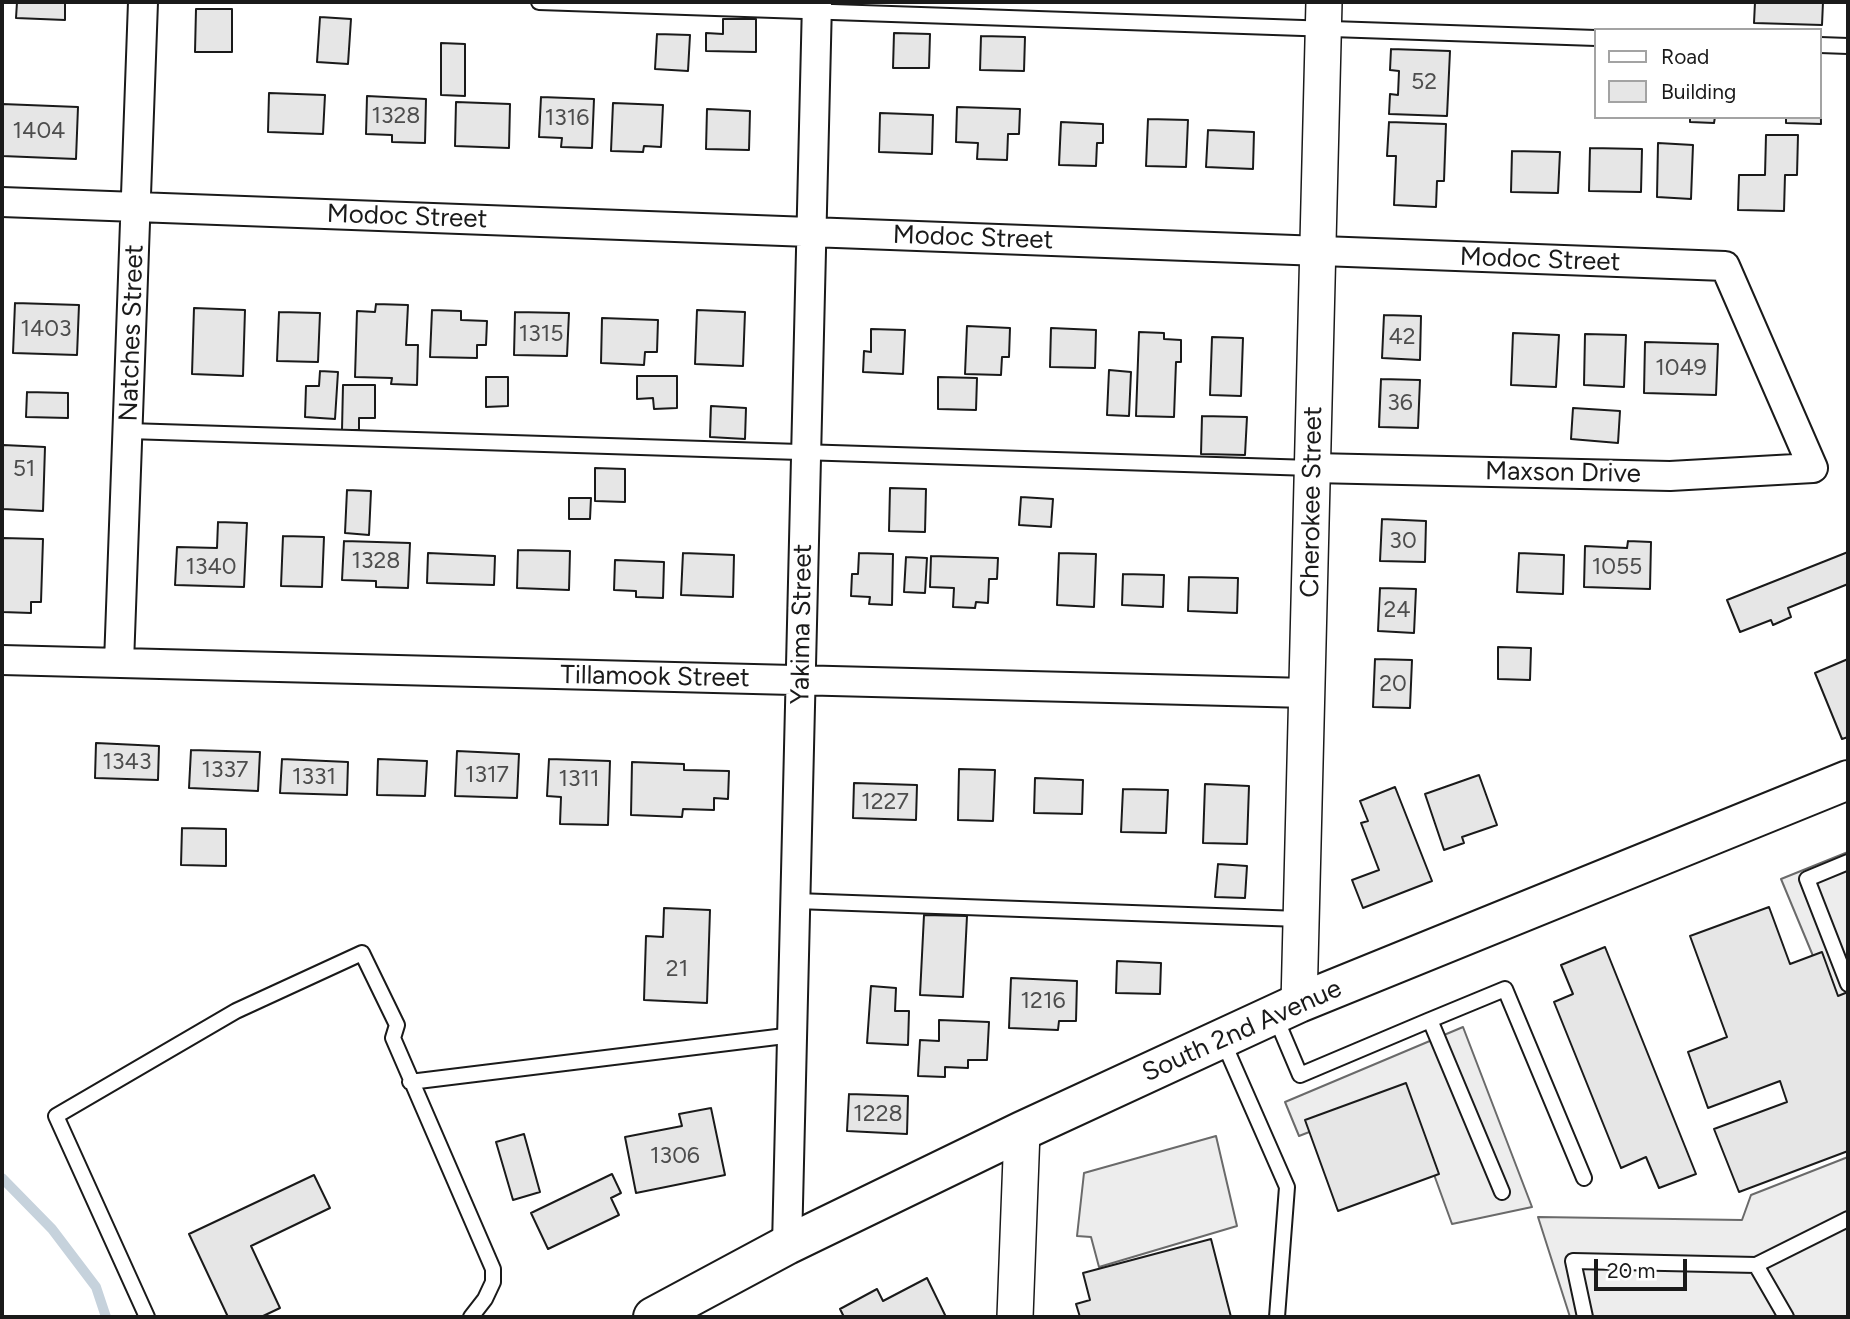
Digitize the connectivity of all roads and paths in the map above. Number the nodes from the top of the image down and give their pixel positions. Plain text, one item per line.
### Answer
1 (143, 2) edge
2 (539, 2) edge
3 (817, 6) edge
4 (1324, 15) edge
5 (1594, 38) edge
6 (1822, 45) edge
7 (1848, 46) edge
8 (2, 202) edge
9 (136, 207) junction
10 (812, 232) junction
11 (1319, 251) junction
12 (128, 431) junction
13 (807, 452) junction
14 (1313, 468) junction
15 (1813, 468) joint
16 (2, 660) edge
17 (119, 663) junction
18 (801, 680) junction
19 (1307, 693) junction
20 (1848, 780) edge
21 (1848, 862) edge
22 (796, 901) junction
23 (1301, 919) junction
24 (1848, 984) edge
25 (1287, 1009) junction
26 (1430, 1020) junction
27 (793, 1035) junction
28 (1222, 1038) junction
29 (410, 1082) junction
30 (1023, 1131) junction
31 (1584, 1178) dead end
32 (1502, 1192) dead end
33 (1848, 1219) edge
34 (787, 1245) junction
35 (1756, 1265) junction
36 (147, 1317) edge
37 (471, 1317) edge
38 (653, 1317) edge
39 (1015, 1317) edge
40 (1277, 1317) edge
41 (1585, 1317) edge
42 (1786, 1317) edge

1 - 9 street, Natches Street
2 - 3 lane
3 - 4 lane
3 - 10 street, Yakima Street
4 - 5 lane
4 - 11 street, Cherokee Street
6 - 7 lane
8 - 9 street, Modoc Street
9 - 10 street, Modoc Street
9 - 12 street, Natches Street
10 - 11 street, Modoc Street
10 - 13 street, Yakima Street
11 - 14 street, Cherokee Street
11 - 15 street, Modoc Street
12 - 13 lane
12 - 17 street, Natches Street
13 - 14 lane
13 - 18 street, Yakima Street
14 - 15 street, Maxson Drive
14 - 19 street, Cherokee Street
16 - 17 street, Tillamook Street
17 - 18 street, Tillamook Street
18 - 19 street, Tillamook Street
18 - 22 street, Yakima Street
19 - 23 street, Cherokee Street
20 - 25 main road, South 2nd Avenue
21 - 24 lane
22 - 23 lane
22 - 27 street, Yakima Street
23 - 25 street, Cherokee Street
25 - 26 lane
25 - 28 main road, South 2nd Avenue
26 - 31 lane
26 - 32 lane
27 - 29 lane
27 - 34 street, Yakima Street
28 - 30 main road, South 2nd Avenue
28 - 40 lane
29 - 36 lane
29 - 37 lane
30 - 34 main road, South 2nd Avenue
30 - 39 street
33 - 35 lane
34 - 38 main road, South 2nd Avenue
35 - 41 lane
35 - 42 lane

